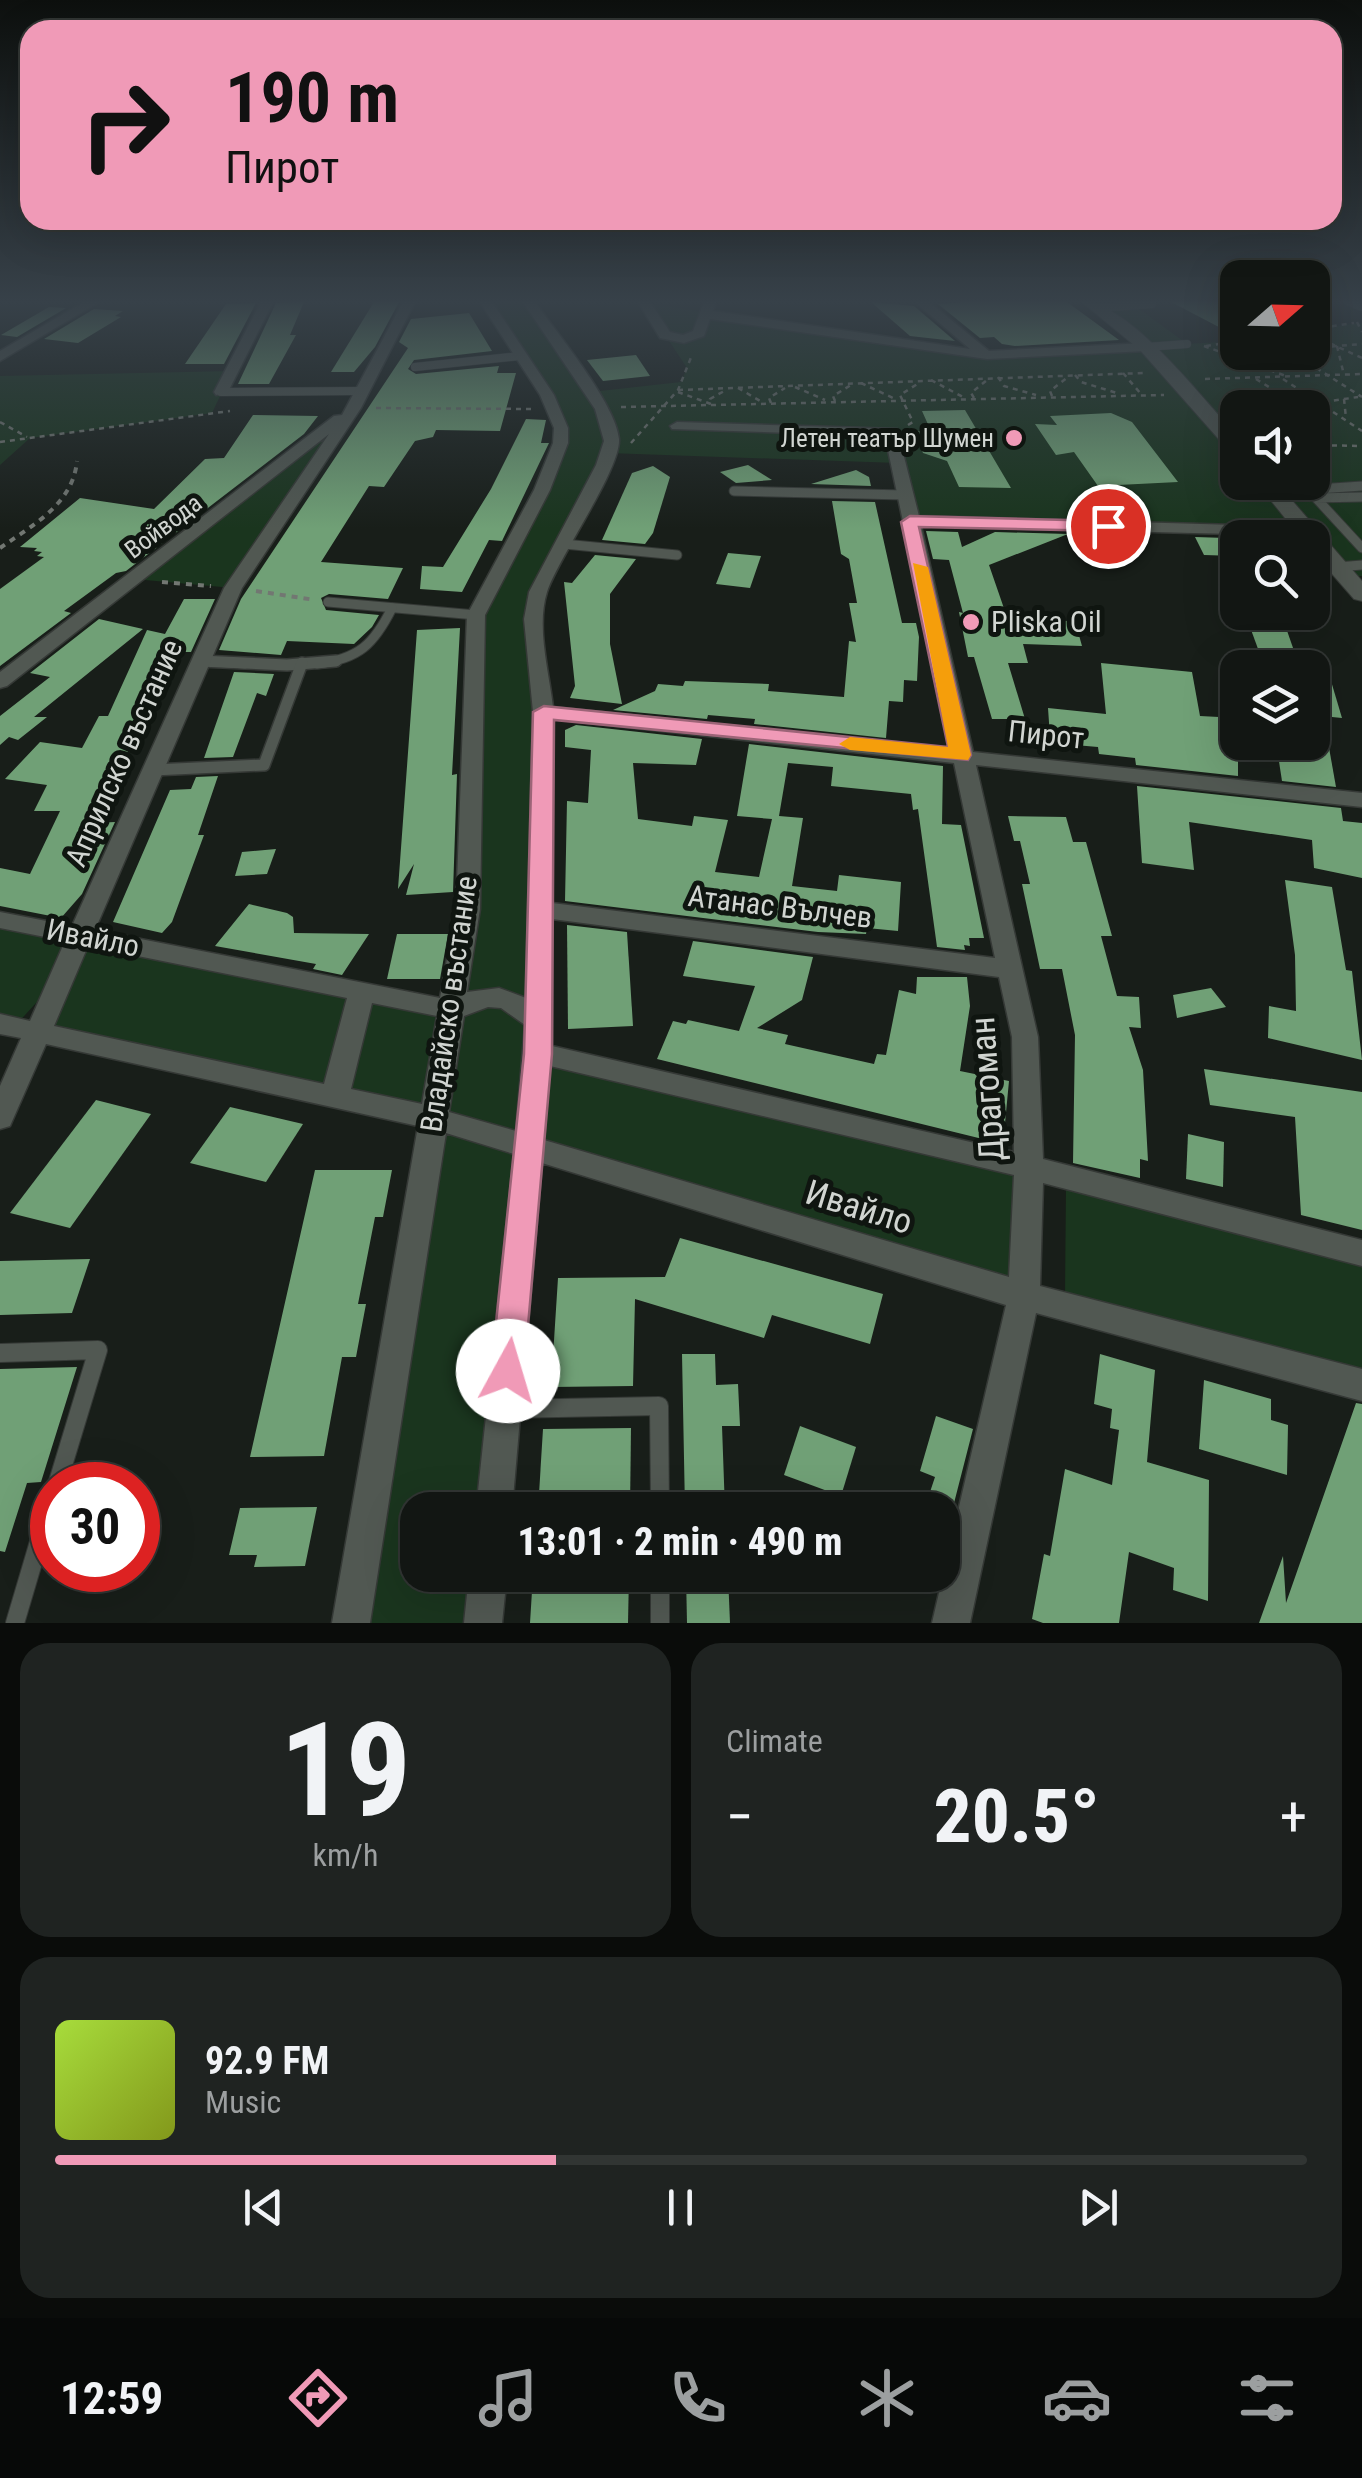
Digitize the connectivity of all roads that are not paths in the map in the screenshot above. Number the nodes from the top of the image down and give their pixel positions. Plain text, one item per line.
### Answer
1 (229, 378) edge
2 (369, 378) edge
3 (533, 378) edge
4 (581, 378) edge
5 (1181, 378) edge
6 (222, 392) joint
7 (357, 399) junction
8 (670, 415) road end
9 (1220, 423) edge
10 (1330, 486) edge
11 (1362, 486) edge
12 (734, 491) dead end
13 (904, 495) junction
14 (1362, 497) edge
15 (1280, 500) edge
16 (1297, 520) edge
17 (910, 522) junction
18 (1220, 532) edge
19 (564, 544) junction
20 (1362, 548) edge
21 (677, 555) dead end
22 (1330, 558) edge
23 (1362, 565) edge
24 (1338, 567) junction
25 (1362, 595) edge
26 (328, 602) dead end
27 (392, 608) junction
28 (476, 615) junction
29 (200, 661) junction
30 (302, 663) junction
31 (0, 682) edge
32 (544, 712) junction
33 (960, 755) junction
34 (152, 770) junction
35 (1362, 800) edge
36 (542, 910) junction
37 (0, 920) edge
38 (80, 936) junction
39 (1010, 969) junction
40 (362, 992) junction
41 (453, 1010) junction
42 (539, 1023) junction
43 (12, 1031) edge
44 (538, 1054) junction
45 (335, 1095) junction
46 (0, 1118) edge
47 (433, 1118) junction
48 (530, 1146) junction
49 (1029, 1167) junction
50 (1362, 1253) edge
51 (1024, 1296) junction
52 (0, 1353) edge
53 (1362, 1385) edge
54 (504, 1409) junction
55 (63, 1462) edge
56 (496, 1492) edge
57 (660, 1492) edge
58 (30, 1572) edge
59 (486, 1592) edge
60 (660, 1592) edge
61 (15, 1623) edge
62 (351, 1623) edge
63 (483, 1623) edge
64 (660, 1623) edge
65 (951, 1623) edge

1 - 6 street
2 - 7 street, Априлско въстание
3 - 28 street, Владайско въстание
4 - 19 street
5 - 9 street
6 - 7 lane
7 - 29 street, Априлско въстание
7 - 31 street, Войвода
8 - 13 street, Драгоман
10 - 11 lane
12 - 13 lane
13 - 17 street, Драгоман
14 - 20 lane
15 - 16 street
17 - 18 street
17 - 33 street, Драгоман
19 - 21 lane
19 - 32 street
22 - 24 street
23 - 24 lane
24 - 25 street
26 - 27 lane
27 - 28 lane
27 - 30 lane
28 - 41 street, Владайско въстание
29 - 30 lane
29 - 34 street, Априлско въстание
30 - 34 lane
32 - 33 street, Пирот
32 - 36 street
33 - 35 street, Пирот
33 - 39 street, Драгоман
34 - 38 street, Априлско въстание
36 - 39 street, Атанас Вълчев
36 - 42 street
37 - 38 street, Ивайло
38 - 40 street, Ивайло
38 - 43 street, Априлско въстание
39 - 49 street, Драгоман
40 - 41 street, Ивайло
40 - 45 street
41 - 42 street, Ивайло
41 - 47 street, Владайско въстание
42 - 44 street
43 - 45 street, Ивайло
43 - 46 street, Априлско въстание
44 - 48 street
44 - 49 street
45 - 47 street, Ивайло
47 - 48 street, Ивайло
47 - 62 street, Владайско въстание
48 - 51 street, Ивайло
48 - 54 street
49 - 50 street
49 - 51 street, Драгоман
51 - 53 street, Ивайло
51 - 65 street, Драгоман
52 - 55 lane
54 - 56 street
54 - 57 lane
58 - 61 lane
59 - 63 street
60 - 64 lane

